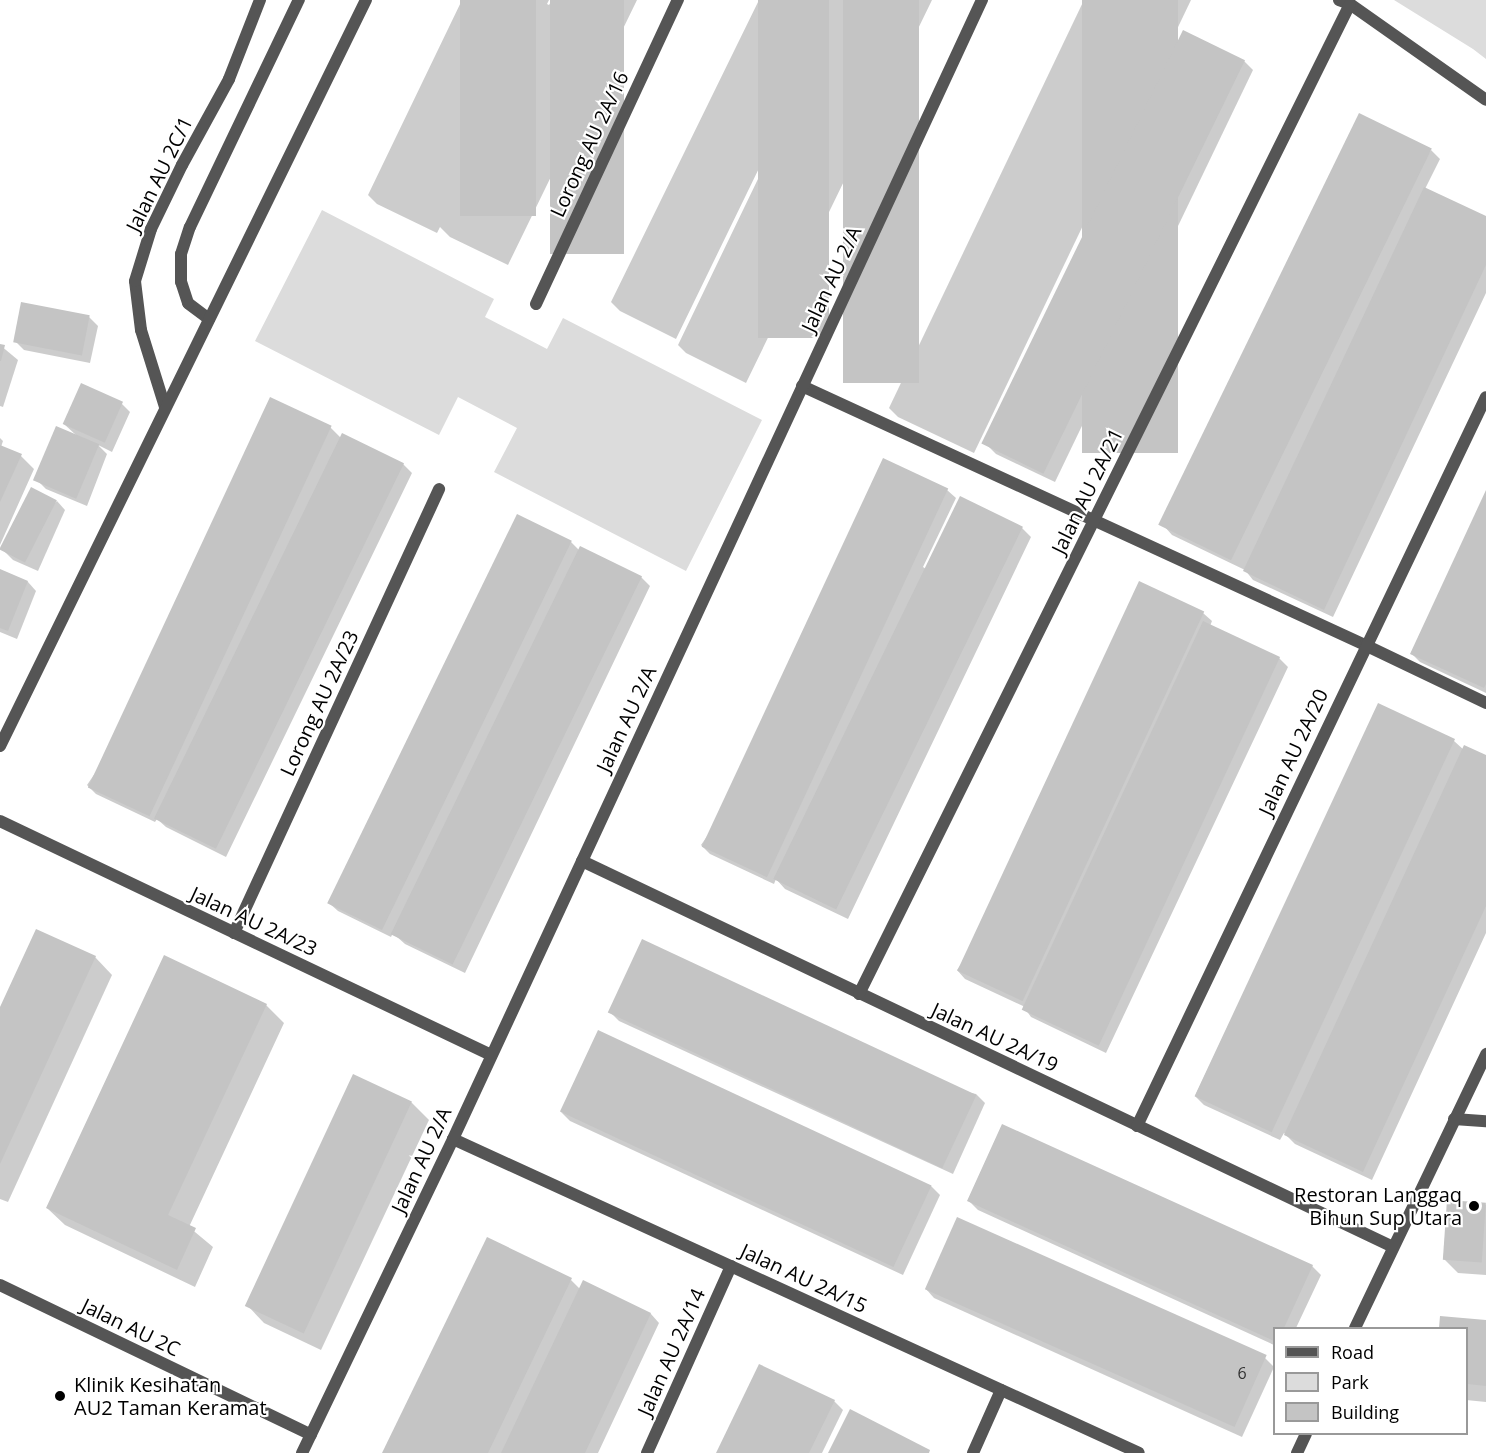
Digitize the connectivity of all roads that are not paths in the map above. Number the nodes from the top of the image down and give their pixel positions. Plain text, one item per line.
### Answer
1 (261, 0) edge
2 (299, 0) edge
3 (366, 0) edge
4 (678, 0) edge
5 (982, 0) edge
6 (1345, 2) edge
7 (1486, 100) edge
8 (536, 304) dead end
9 (209, 319) junction
10 (802, 386) junction
11 (1486, 397) edge
12 (165, 407) junction
13 (440, 489) dead end
14 (1094, 521) junction
15 (1365, 645) junction
16 (1486, 704) edge
17 (0, 746) edge
18 (0, 821) edge
19 (582, 861) junction
20 (234, 933) junction
21 (859, 994) junction
22 (1486, 1054) edge
23 (491, 1055) junction
24 (1482, 1071) edge
25 (1454, 1119) junction
26 (1486, 1121) edge
27 (1137, 1126) junction
28 (453, 1139) junction
29 (1393, 1247) junction
30 (731, 1266) junction
31 (0, 1285) edge
32 (1356, 1327) edge
33 (1001, 1390) junction
34 (311, 1435) junction
35 (1306, 1435) edge
36 (302, 1453) edge
37 (647, 1453) edge
38 (973, 1453) edge
39 (1139, 1453) edge
40 (1297, 1453) edge

1 - 12 street, Jalan AU 2C/1
2 - 9 street
3 - 9 street
4 - 8 street, Lorong AU 2A/16
5 - 10 street, Jalan AU 2/A
6 - 7 street
6 - 14 street, Jalan AU 2A/21
9 - 12 street
10 - 14 street
10 - 19 street, Jalan AU 2/A
11 - 15 street, Jalan AU 2A/20
12 - 17 street
13 - 20 street, Lorong AU 2A/23
14 - 15 street
14 - 21 street, Jalan AU 2A/21
15 - 16 street
15 - 27 street, Jalan AU 2A/20
18 - 20 street, Jalan AU 2A/23
19 - 21 street, Jalan AU 2A/19
19 - 23 street, Jalan AU 2/A
20 - 23 street, Jalan AU 2A/23
21 - 27 street, Jalan AU 2A/19
22 - 24 street
23 - 28 street, Jalan AU 2/A
24 - 25 street
25 - 26 street
25 - 29 street
27 - 29 street, Jalan AU 2A/19
28 - 30 street, Jalan AU 2A/15
28 - 34 street, Jalan AU 2/A
29 - 32 street
30 - 33 street, Jalan AU 2A/15
30 - 37 street, Jalan AU 2A/14
31 - 34 street, Jalan AU 2C
33 - 38 street
33 - 39 street, Jalan AU 2A/15
34 - 36 street, Jalan AU 2/A
35 - 40 street

